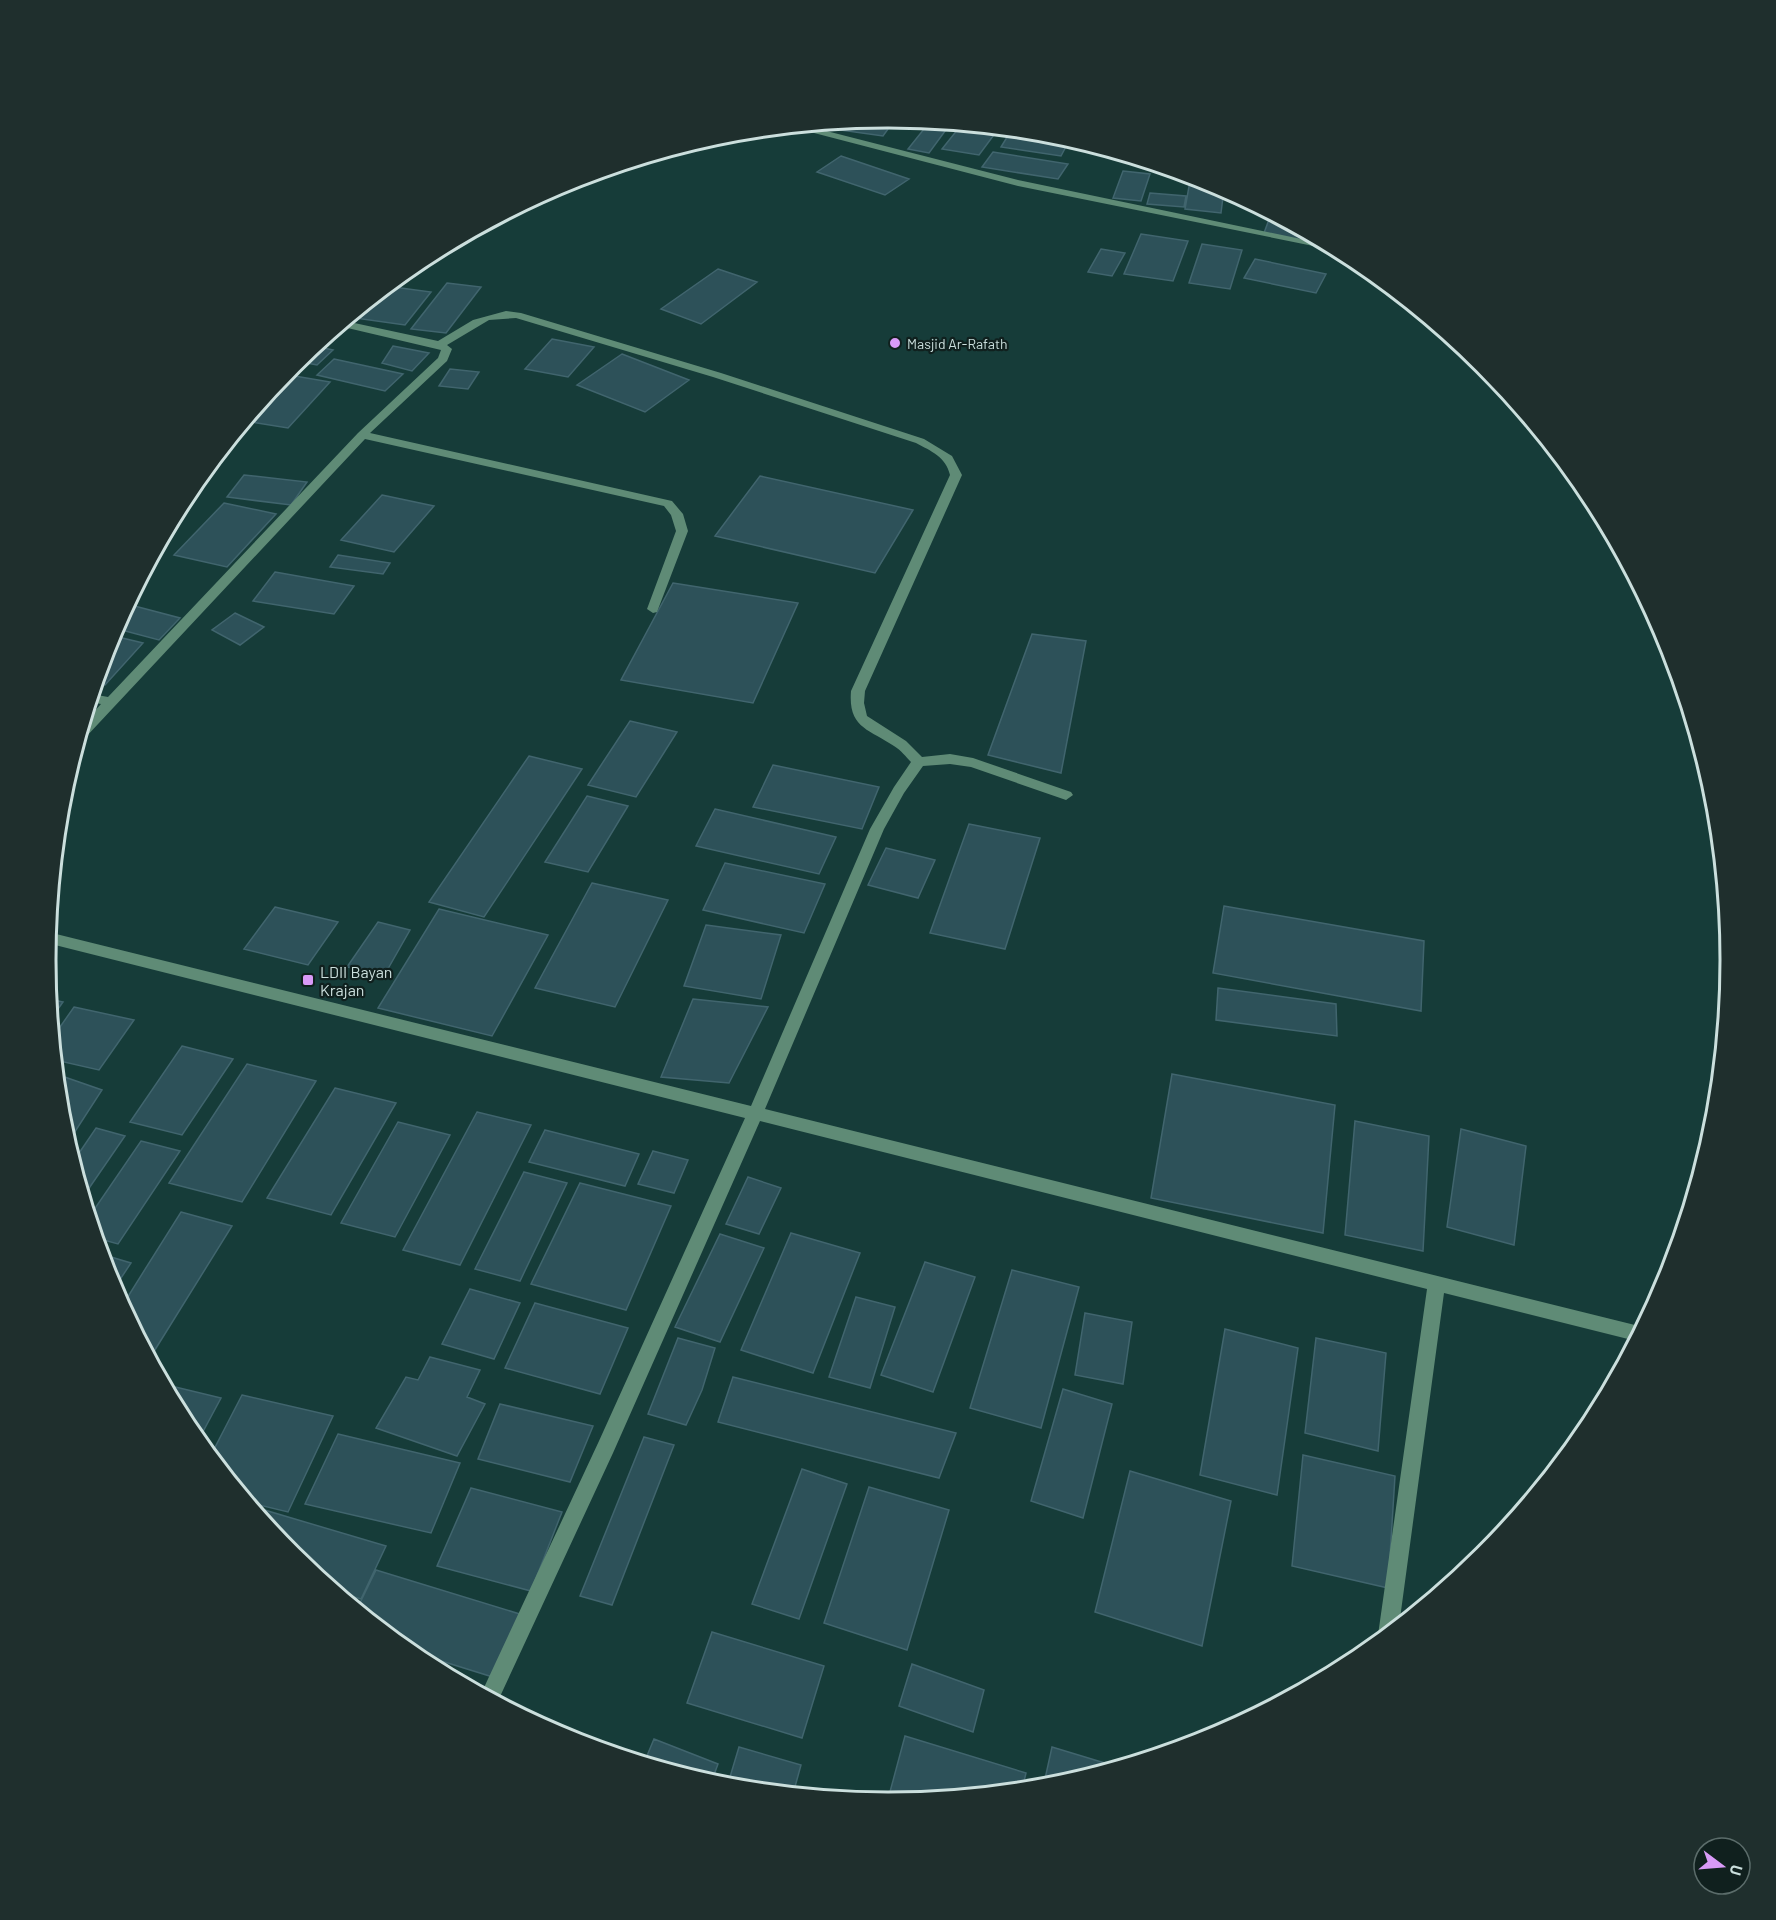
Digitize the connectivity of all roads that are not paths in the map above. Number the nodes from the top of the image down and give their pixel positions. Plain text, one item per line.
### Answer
1 (815, 131) edge
2 (1313, 244) edge
3 (350, 325) edge
4 (441, 345) junction
5 (362, 435) junction
6 (653, 609) dead end
7 (98, 699) edge
8 (110, 702) junction
9 (91, 723) edge
10 (919, 762) junction
11 (1066, 795) dead end
12 (56, 939) edge
13 (755, 1114) junction
14 (1437, 1283) junction
15 (1633, 1332) edge
16 (1390, 1624) edge
17 (492, 1692) edge

1 - 2 street
3 - 4 street
4 - 5 street
4 - 10 street
5 - 6 street
5 - 8 street
7 - 8 street
8 - 9 street
10 - 11 street
10 - 13 street
12 - 13 street
13 - 14 street
13 - 17 street
14 - 15 street
14 - 16 street

